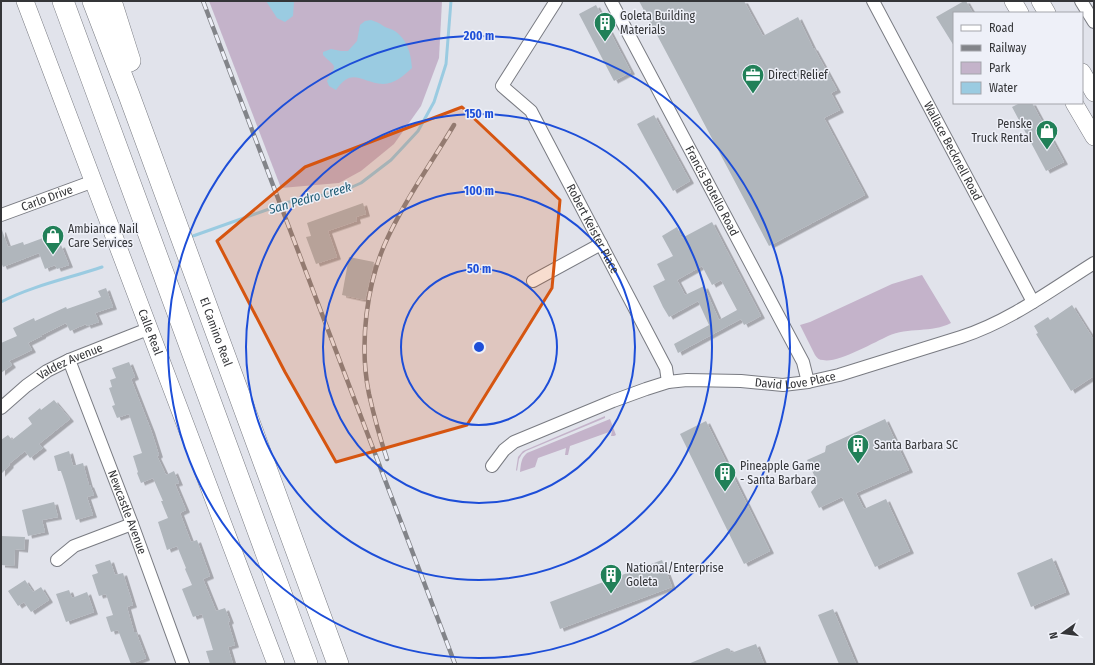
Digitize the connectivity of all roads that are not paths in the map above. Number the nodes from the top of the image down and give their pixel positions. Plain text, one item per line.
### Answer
1 (25, 1) edge
2 (63, 1) edge
3 (93, 1) edge
4 (111, 1) edge
5 (556, 1) edge
6 (611, 1) edge
7 (873, 1) edge
8 (1013, 1) edge
9 (1040, 1) edge
10 (1081, 1) edge
11 (1019, 12) edge
12 (1046, 12) edge
13 (1094, 22) edge
14 (1083, 74) edge
15 (1094, 93) edge
16 (1075, 104) edge
17 (1094, 137) edge
18 (155, 164) junction
19 (94, 181) junction
20 (1, 215) edge
21 (601, 244) junction
22 (1094, 263) edge
23 (533, 281) dead end
24 (1034, 302) junction
25 (148, 329) junction
26 (69, 360) junction
27 (668, 382) junction
28 (808, 382) junction
29 (1, 408) edge
30 (492, 466) dead end
31 (132, 524) junction
32 (57, 560) dead end
33 (183, 664) edge
34 (276, 664) edge
35 (307, 664) edge
36 (338, 664) edge

1 - 19 main road, Calle Real
2 - 35 highway
3 - 18 highway, El Camino Real
4 - 18 highway
5 - 21 street, Robert Keister Place
6 - 28 street, Francis Botello Road
7 - 24 street, Wallace Becknell Road
8 - 11 main road
9 - 12 main road
10 - 13 street
14 - 15 main road
16 - 17 main road
18 - 36 highway, El Camino Real
19 - 20 street, Carlo Drive
19 - 25 main road, Calle Real
21 - 23 street
21 - 27 street, Robert Keister Place
22 - 24 street, David Love Place
24 - 28 street, David Love Place
25 - 26 street, Valdez Avenue
25 - 34 main road, Calle Real
26 - 29 street, Valdez Avenue
26 - 31 street, Newcastle Avenue
27 - 28 street, David Love Place
27 - 30 street, David Love Place
31 - 32 street
31 - 33 street, Newcastle Avenue

